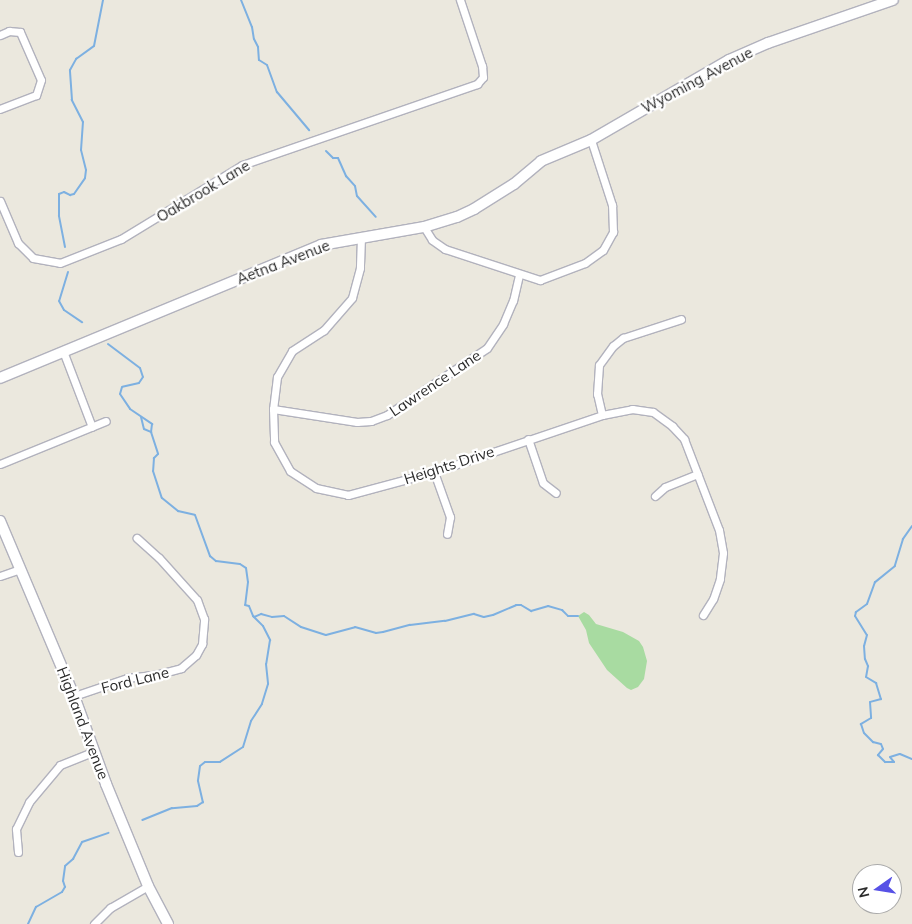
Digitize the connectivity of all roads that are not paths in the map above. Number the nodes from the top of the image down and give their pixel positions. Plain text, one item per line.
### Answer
1 (460, 0) edge
2 (893, 0) edge
3 (0, 35) edge
4 (0, 109) edge
5 (591, 140) junction
6 (0, 201) edge
7 (424, 226) junction
8 (361, 237) junction
9 (520, 275) junction
10 (681, 319) dead end
11 (63, 351) junction
12 (0, 378) edge
13 (273, 410) junction
14 (602, 416) junction
15 (106, 421) dead end
16 (92, 427) junction
17 (528, 440) junction
18 (0, 464) edge
19 (434, 472) junction
20 (697, 474) junction
21 (556, 493) dead end
22 (655, 496) dead end
23 (0, 522) edge
24 (447, 534) dead end
25 (137, 538) dead end
26 (20, 569) junction
27 (0, 576) edge
28 (704, 615) dead end
29 (74, 696) junction
30 (94, 751) junction
31 (18, 852) dead end
32 (148, 886) junction
33 (94, 924) edge
34 (168, 924) edge

1 - 6 street, Oakbrook Lane
2 - 5 street, Wyoming Avenue
3 - 4 street
5 - 7 street, Aetna Avenue
5 - 9 street
7 - 8 street, Aetna Avenue
7 - 9 street
8 - 11 street, Aetna Avenue
8 - 13 street, Heights Drive
9 - 13 street, Lawrence Lane
10 - 14 street
11 - 12 street, Aetna Avenue
11 - 16 street
13 - 19 street, Heights Drive
14 - 17 street, Heights Drive
14 - 20 street, Heights Drive
15 - 16 street
16 - 18 street
17 - 19 street, Heights Drive
17 - 21 street
19 - 24 street
20 - 22 street
20 - 28 street, Heights Drive
23 - 26 street, Highland Avenue
25 - 29 street, Ford Lane
26 - 27 street
26 - 29 street, Highland Avenue
29 - 30 street, Highland Avenue
30 - 31 street
30 - 32 street, Highland Avenue
32 - 33 street
32 - 34 street, Highland Avenue

